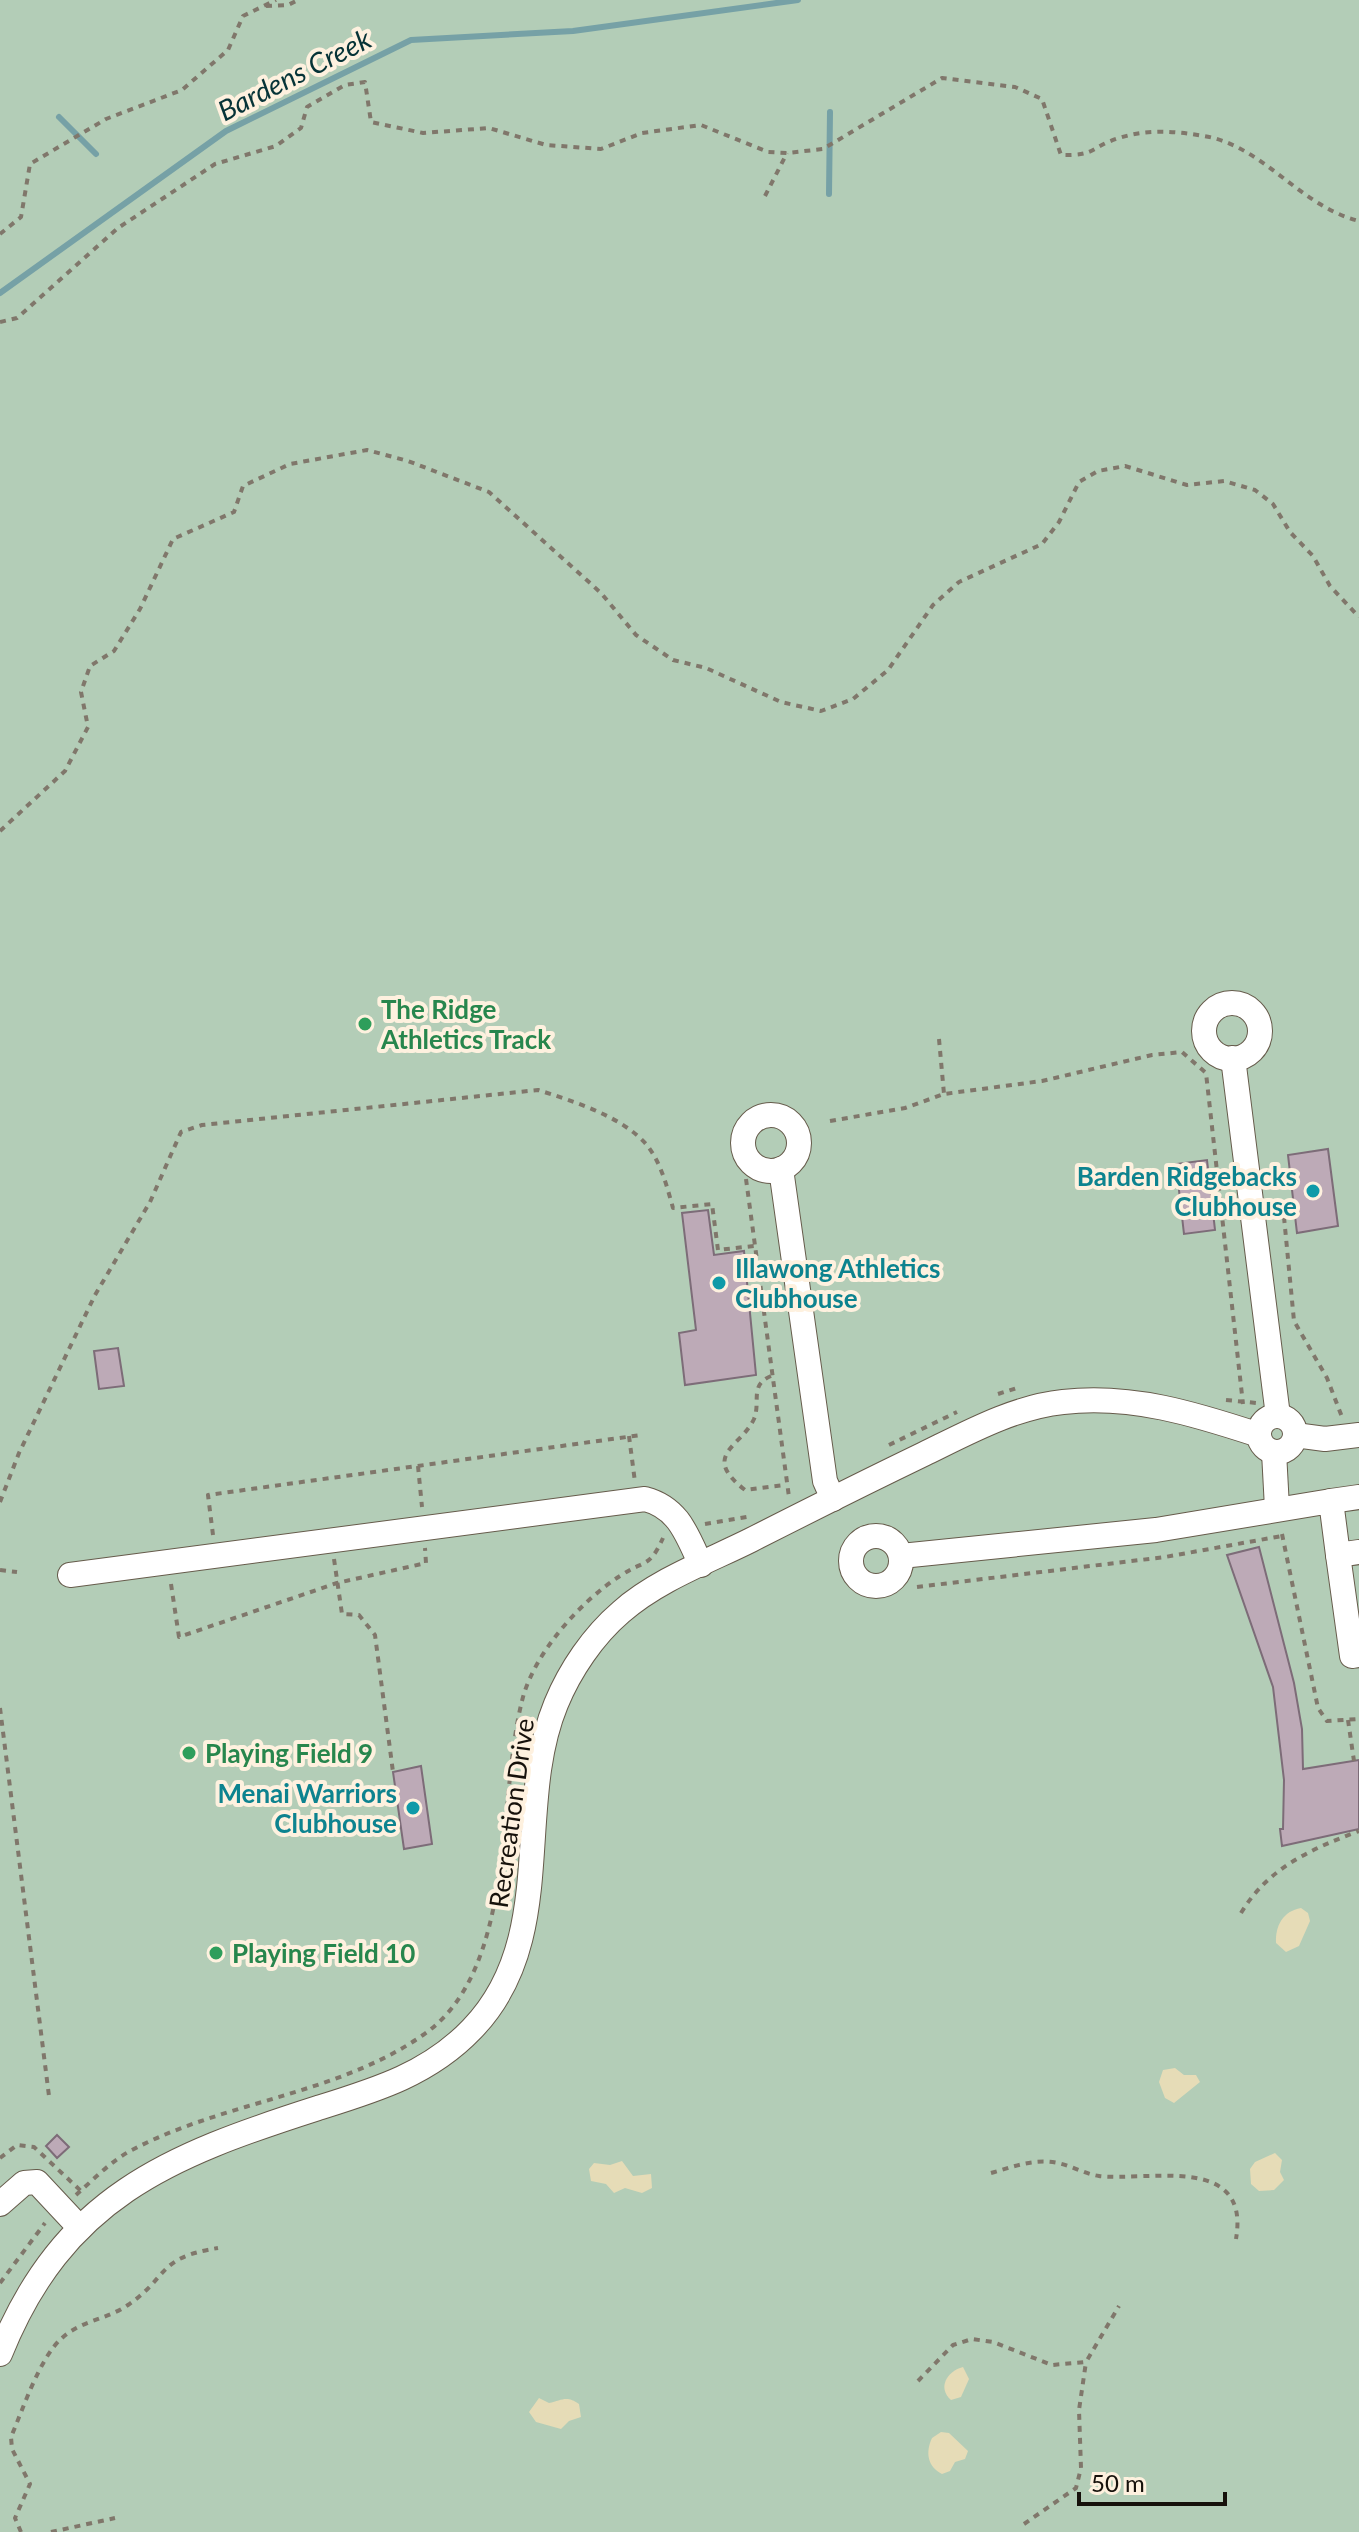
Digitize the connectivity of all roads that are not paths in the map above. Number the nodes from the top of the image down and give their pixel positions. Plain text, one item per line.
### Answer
1 (1233, 1058) dead end
2 (781, 1169) dead end
3 (1278, 1416) junction
4 (1295, 1435) junction
5 (1359, 1435) edge
6 (1267, 1444) junction
7 (829, 1490) junction
8 (1359, 1497) edge
9 (1331, 1501) junction
10 (1277, 1508) junction
11 (1348, 1554) edge
12 (901, 1556) dead end
13 (701, 1565) junction
14 (70, 1575) dead end
15 (1352, 1604) edge
16 (1359, 1655) edge
17 (0, 2204) edge
18 (80, 2228) junction
19 (0, 2354) edge

1 - 3 street
2 - 7 street
3 - 4 street
3 - 6 street
4 - 5 street
4 - 6 street
6 - 7 street, Recreation Drive
6 - 10 street
7 - 13 street, Recreation Drive
8 - 9 street
9 - 10 street
9 - 11 street
10 - 12 street
11 - 15 street
13 - 14 street
13 - 18 street, Recreation Drive
15 - 16 street
17 - 18 street
18 - 19 street, Recreation Drive

